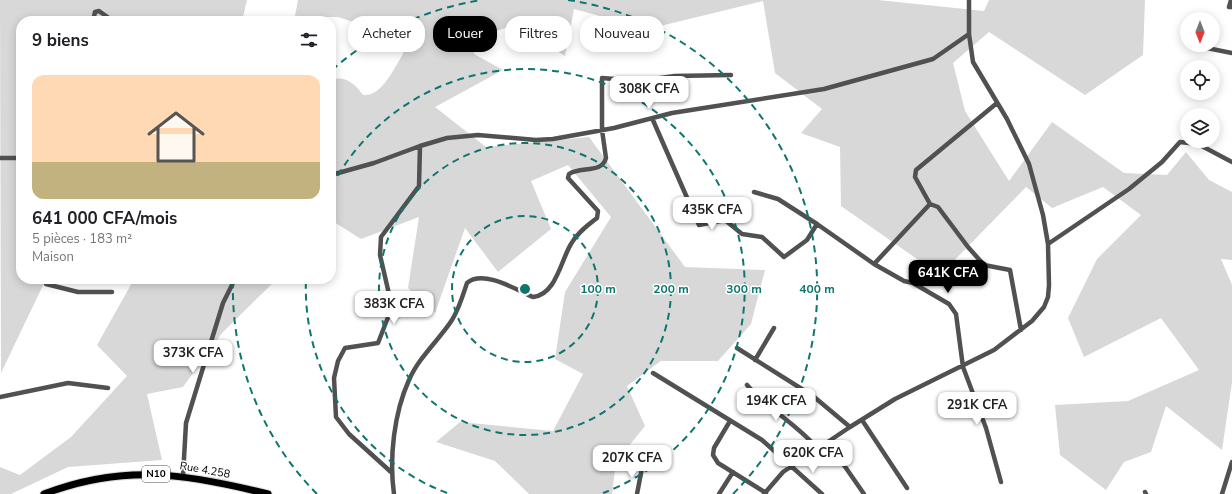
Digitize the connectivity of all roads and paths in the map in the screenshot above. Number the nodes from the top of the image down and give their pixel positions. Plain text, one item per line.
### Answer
1 (969, 0) edge
2 (1232, 0) edge
3 (1232, 7) edge
4 (94, 16) edge
5 (106, 16) edge
6 (969, 34) junction
7 (1220, 50) edge
8 (1232, 52) edge
9 (731, 75) dead end
10 (997, 103) junction
11 (652, 118) junction
12 (602, 130) junction
13 (420, 146) junction
14 (0, 158) edge
15 (16, 158) edge
16 (1232, 162) edge
17 (336, 173) edge
18 (754, 192) dead end
19 (930, 204) junction
20 (816, 224) junction
21 (1048, 244) junction
22 (874, 264) junction
23 (46, 284) edge
24 (233, 284) edge
25 (112, 292) dead end
26 (774, 328) dead end
27 (1021, 330) junction
28 (737, 348) dead end
29 (755, 360) junction
30 (963, 367) junction
31 (653, 373) dead end
32 (747, 384) dead end
33 (108, 388) dead end
34 (0, 397) edge
35 (862, 420) junction
36 (730, 421) junction
37 (850, 427) junction
38 (828, 442) junction
39 (818, 449) junction
40 (1232, 462) edge
41 (792, 466) junction
42 (642, 468) dead end
43 (391, 472) junction
44 (733, 472) junction
45 (183, 476) junction
46 (1001, 482) dead end
47 (906, 488) dead end
48 (766, 493) edge
49 (44, 494) edge
50 (268, 494) edge
51 (394, 494) edge
52 (637, 494) edge
53 (719, 494) edge
54 (822, 494) edge
55 (864, 494) edge
56 (1222, 494) edge

1 - 6 street
2 - 3 street
4 - 5 street
6 - 10 street
6 - 11 street
7 - 8 street
9 - 12 street
10 - 19 street
10 - 21 street
11 - 12 street
11 - 20 street
12 - 13 street
12 - 43 street
13 - 17 street
13 - 43 street
14 - 15 street
16 - 21 street
18 - 20 street
19 - 22 street
19 - 27 street
20 - 22 street
21 - 27 street
22 - 30 street
23 - 25 street
24 - 45 street
26 - 29 street
27 - 30 street
28 - 29 street
29 - 37 street
30 - 35 street
30 - 46 street
31 - 36 street
32 - 39 street
33 - 34 street
35 - 37 street
35 - 47 street
36 - 41 street
36 - 44 street
37 - 38 street
38 - 39 street
38 - 55 street
39 - 41 street
40 - 56 street
41 - 48 street
41 - 54 street
42 - 52 street
43 - 51 street
44 - 48 street
44 - 53 street
45 - 49 highway, Rue 4.258 / N10
45 - 50 highway, Rue 4.258 / N10

